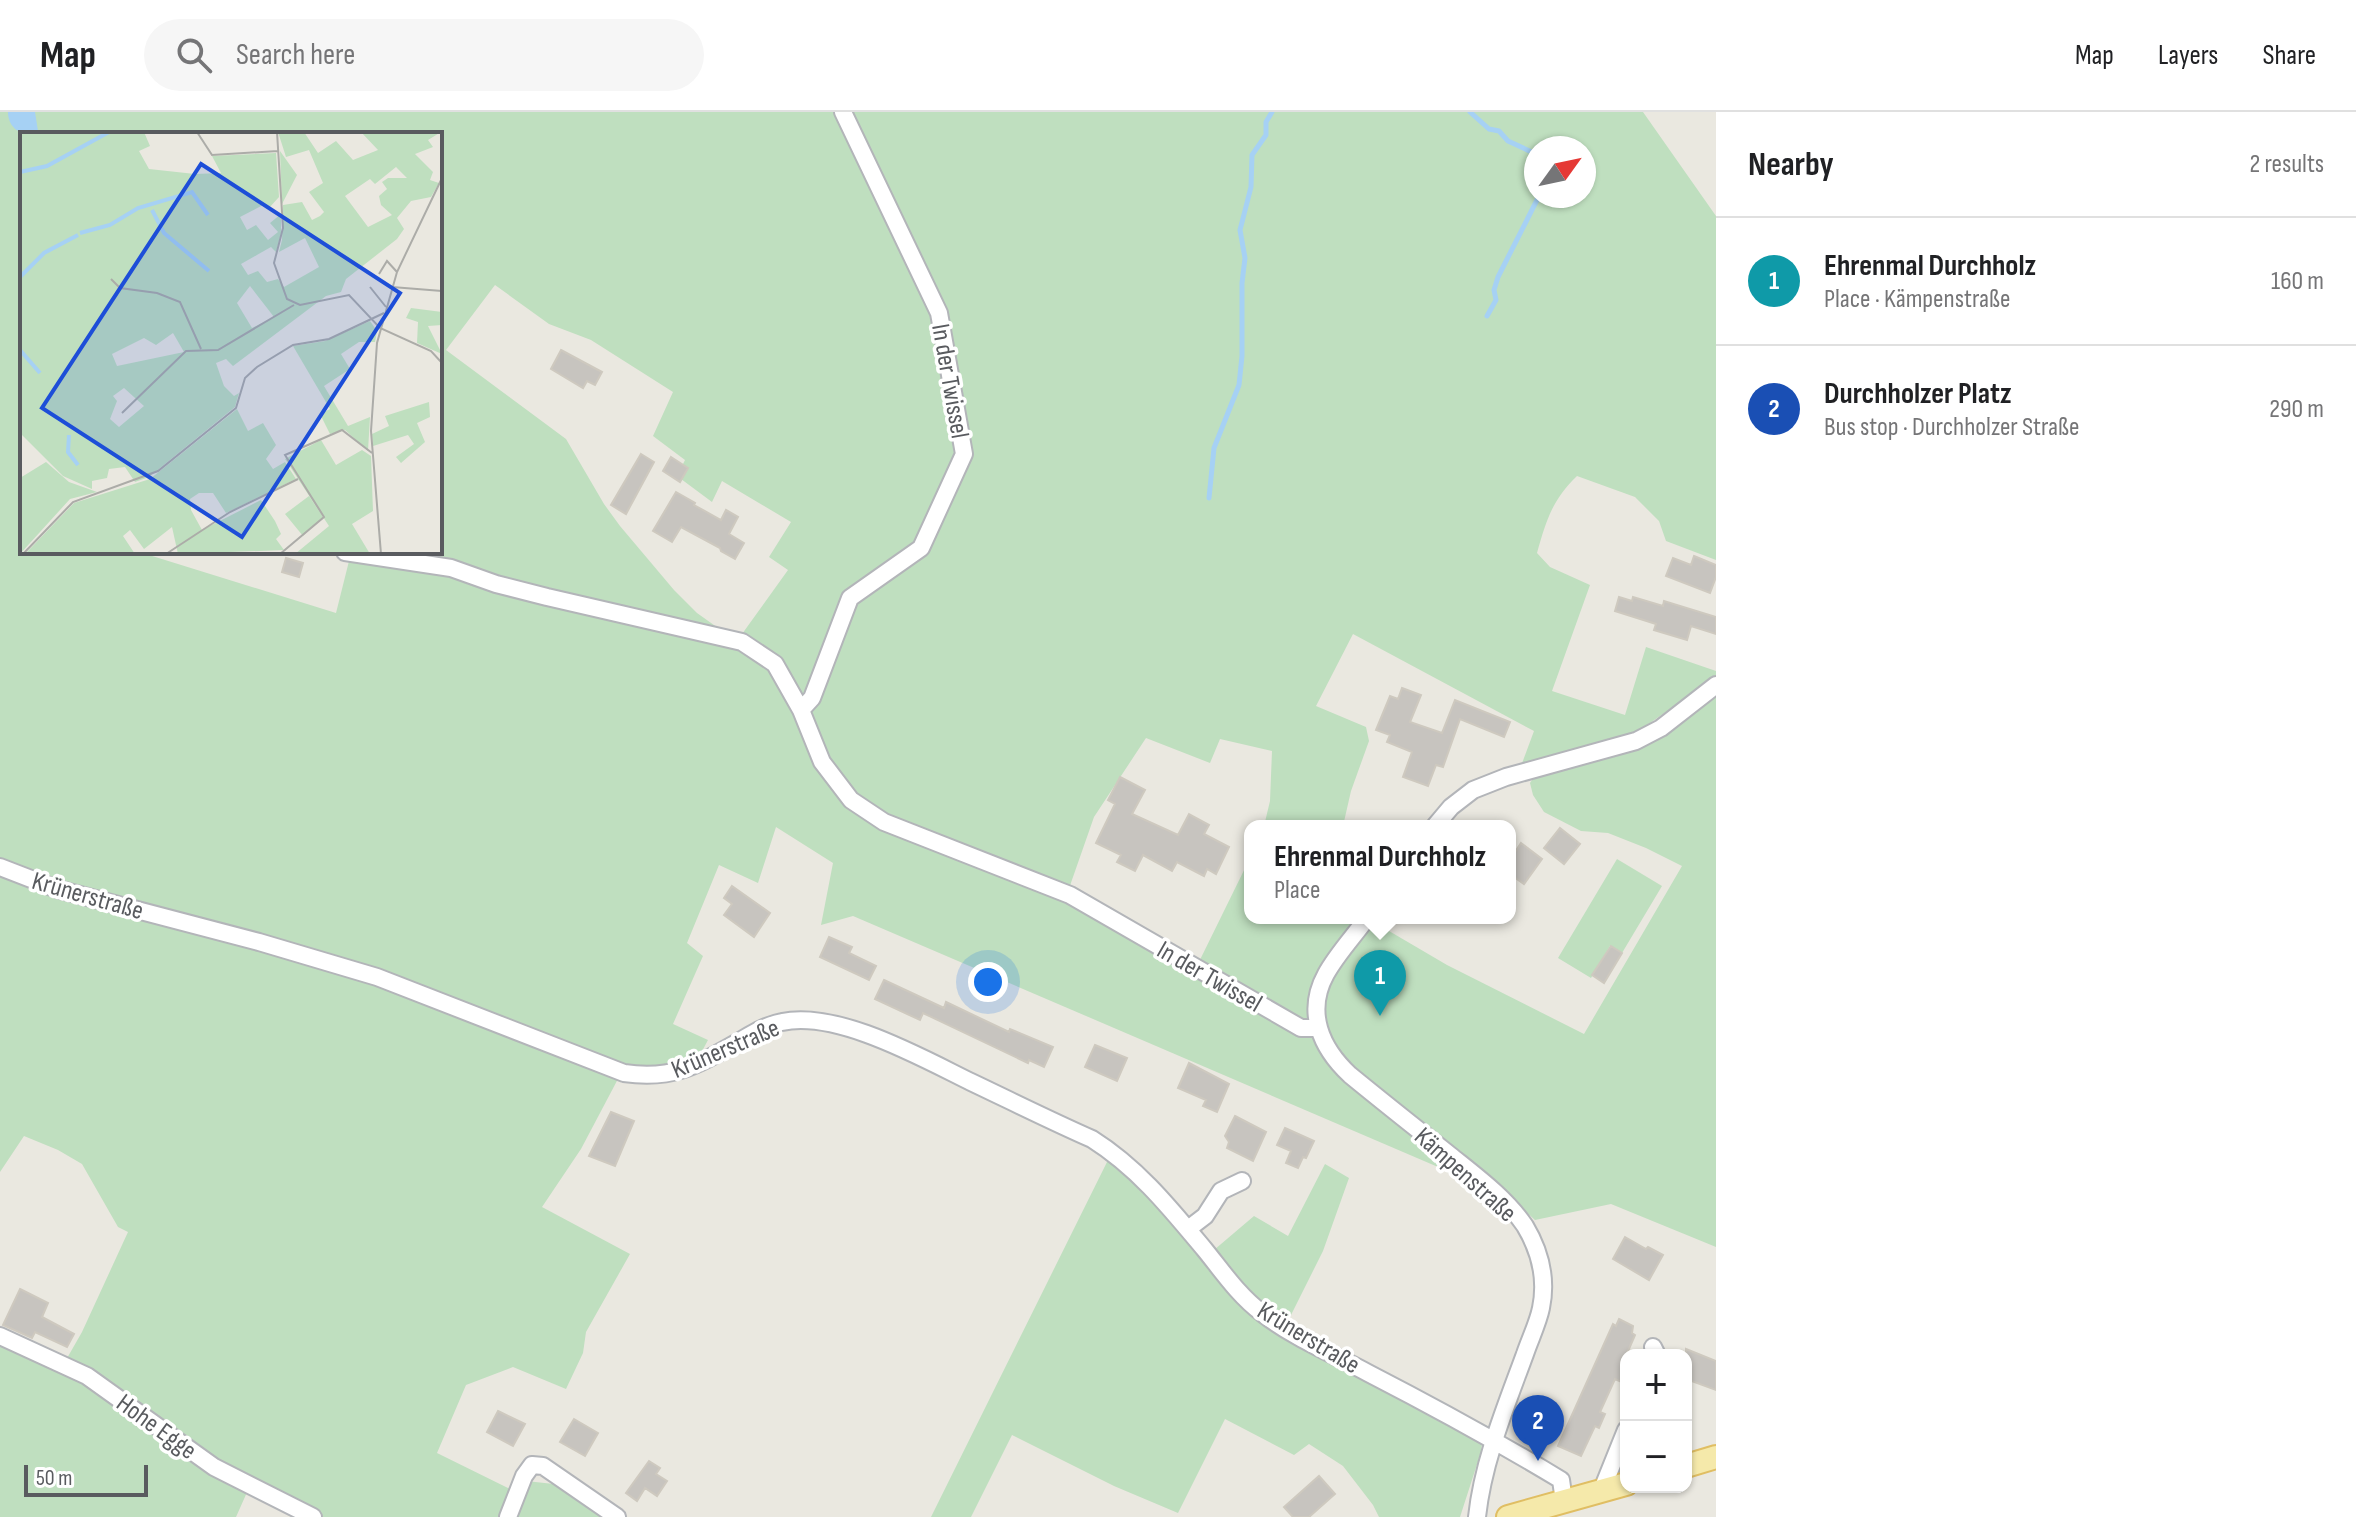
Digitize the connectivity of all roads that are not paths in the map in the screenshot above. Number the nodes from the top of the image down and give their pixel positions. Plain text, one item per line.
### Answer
1 (843, 112) edge
2 (358, 554) edge
3 (1716, 685) edge
4 (801, 710) junction
5 (1441, 820) edge
6 (0, 867) edge
7 (1363, 924) edge
8 (1317, 1028) junction
9 (1242, 1181) dead end
10 (1188, 1229) junction
11 (0, 1336) edge
12 (1495, 1440) junction
13 (1620, 1445) edge
14 (1716, 1457) edge
15 (1692, 1464) edge
16 (1620, 1486) edge
17 (1601, 1492) junction
18 (1564, 1501) junction
19 (313, 1517) edge
20 (508, 1517) edge
21 (617, 1517) edge
22 (1477, 1517) edge
23 (1508, 1517) edge

1 - 4 street, In der Twissel
2 - 4 street, In der Twissel
3 - 5 street
4 - 8 street, In der Twissel
6 - 10 street, Krünerstraße
7 - 8 street
8 - 12 street, Kämpenstraße
9 - 10 street
10 - 12 street, Krünerstraße
11 - 19 street, Hohe Egge
12 - 18 street, Krünerstraße
12 - 22 street, Kämpenstraße
13 - 17 street
14 - 15 main road
16 - 17 main road
17 - 18 main road
18 - 23 main road
20 - 21 street

